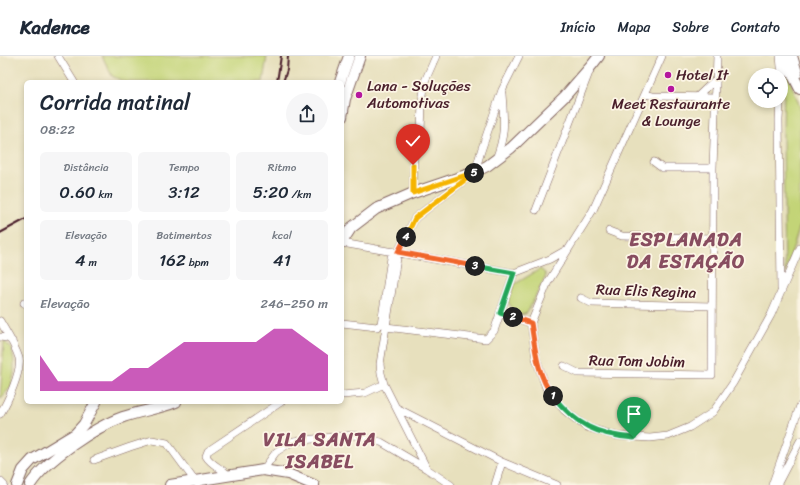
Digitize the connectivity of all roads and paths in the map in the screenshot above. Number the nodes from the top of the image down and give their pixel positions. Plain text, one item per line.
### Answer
1 (58, 56) edge
2 (349, 56) edge
3 (360, 56) edge
4 (436, 56) edge
5 (518, 56) edge
6 (599, 56) edge
7 (662, 56) edge
8 (718, 56) edge
9 (780, 56) edge
10 (789, 59) edge
11 (592, 65) junction
12 (782, 68) edge
13 (717, 78) junction
14 (73, 80) edge
15 (341, 80) edge
16 (800, 89) edge
17 (502, 90) junction
18 (646, 94) junction
19 (696, 98) junction
20 (716, 98) junction
21 (344, 104) edge
22 (780, 108) edge
23 (492, 120) junction
24 (504, 125) junction
25 (502, 144) junction
26 (511, 148) junction
27 (478, 159) junction
28 (496, 159) junction
29 (654, 162) dead end
30 (487, 166) junction
31 (713, 168) junction
32 (475, 172) junction
33 (413, 193) junction
34 (536, 210) dead end
35 (609, 231) dead end
36 (714, 238) junction
37 (344, 239) edge
38 (344, 242) edge
39 (800, 248) edge
40 (568, 249) junction
41 (395, 252) junction
42 (550, 259) junction
43 (556, 270) junction
44 (514, 273) junction
45 (781, 292) junction
46 (581, 298) dead end
47 (712, 306) junction
48 (500, 313) junction
49 (0, 321) edge
50 (344, 323) edge
51 (531, 323) junction
52 (386, 327) junction
53 (0, 337) edge
54 (12, 341) junction
55 (564, 366) dead end
56 (384, 384) junction
57 (344, 394) edge
58 (95, 404) edge
59 (169, 404) edge
60 (277, 404) edge
61 (397, 408) junction
62 (800, 409) edge
63 (0, 414) edge
64 (800, 441) edge
65 (94, 460) dead end
66 (502, 462) junction
67 (427, 469) junction
68 (263, 470) junction
69 (229, 476) junction
70 (0, 481) edge
71 (197, 483) edge
72 (4, 485) edge
73 (17, 485) edge
74 (30, 485) edge
75 (170, 485) edge
76 (314, 485) edge
77 (451, 485) edge
78 (495, 485) edge
79 (558, 485) edge
80 (772, 485) edge
81 (777, 485) edge

1 - 14 street
2 - 15 street
3 - 21 street
4 - 33 street
5 - 17 street
6 - 11 street
7 - 18 street
8 - 13 street
9 - 12 street
10 - 16 street
11 - 26 street
11 - 34 street
13 - 19 street
13 - 20 street
17 - 23 street
17 - 24 street
18 - 19 street
18 - 40 street
19 - 20 street
20 - 31 street
22 - 45 street
23 - 24 street
23 - 27 street
24 - 25 street
25 - 26 street
25 - 28 street
26 - 28 street
27 - 30 street
27 - 32 street
28 - 30 street
29 - 31 street
30 - 32 street
31 - 36 street
32 - 33 street
32 - 41 street
33 - 37 street
35 - 36 street
36 - 47 street
38 - 41 street
39 - 45 street
40 - 42 street
40 - 43 street
41 - 44 street
41 - 50 street
41 - 52 street
42 - 43 street
42 - 44 street
43 - 51 street
44 - 48 street
45 - 51 street
46 - 47 street, Rua Elis Regina
47 - 55 street, Rua Tom Jobim
48 - 51 street
48 - 52 street
49 - 54 street
52 - 56 street
53 - 54 street
54 - 63 street
56 - 57 street
56 - 61 street
58 - 73 street
59 - 74 street
60 - 69 street
61 - 66 street
61 - 67 street
62 - 80 street
64 - 81 street
65 - 71 street
66 - 78 street
66 - 79 street
67 - 68 street
67 - 77 street
68 - 69 street
68 - 76 street
69 - 71 street
70 - 72 street
71 - 75 street

